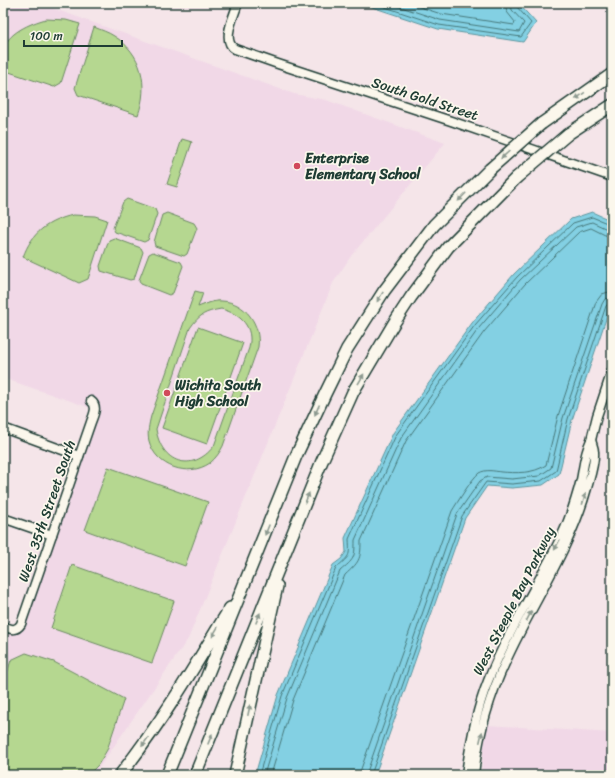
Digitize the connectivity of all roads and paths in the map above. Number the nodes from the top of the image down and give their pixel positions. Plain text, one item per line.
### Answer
1 (238, 3) edge
2 (612, 74) edge
3 (612, 105) edge
4 (612, 177) edge
5 (612, 371) edge
6 (91, 401) dead end
7 (3, 428) edge
8 (591, 440) junction
9 (79, 456) junction
10 (3, 518) edge
11 (52, 535) junction
12 (284, 555) junction
13 (249, 574) junction
14 (3, 626) edge
15 (120, 775) edge
16 (167, 775) edge
17 (195, 775) edge
18 (235, 775) edge
19 (466, 775) edge
20 (474, 775) edge

1 - 4 street, South Gold Street
2 -> 13 highway, bridge
12 -> 3 highway, bridge
5 - 8 street, West Steeple Bay Parkway
6 - 9 street, West 35th Street South
7 - 9 street
8 -> 19 street, West Steeple Bay Parkway
20 -> 8 street, West Steeple Bay Parkway
9 - 11 street, West 35th Street South
10 - 11 street
11 - 14 street, West 35th Street South
17 -> 12 highway
18 -> 12 highway
13 -> 15 highway
13 - 16 highway

